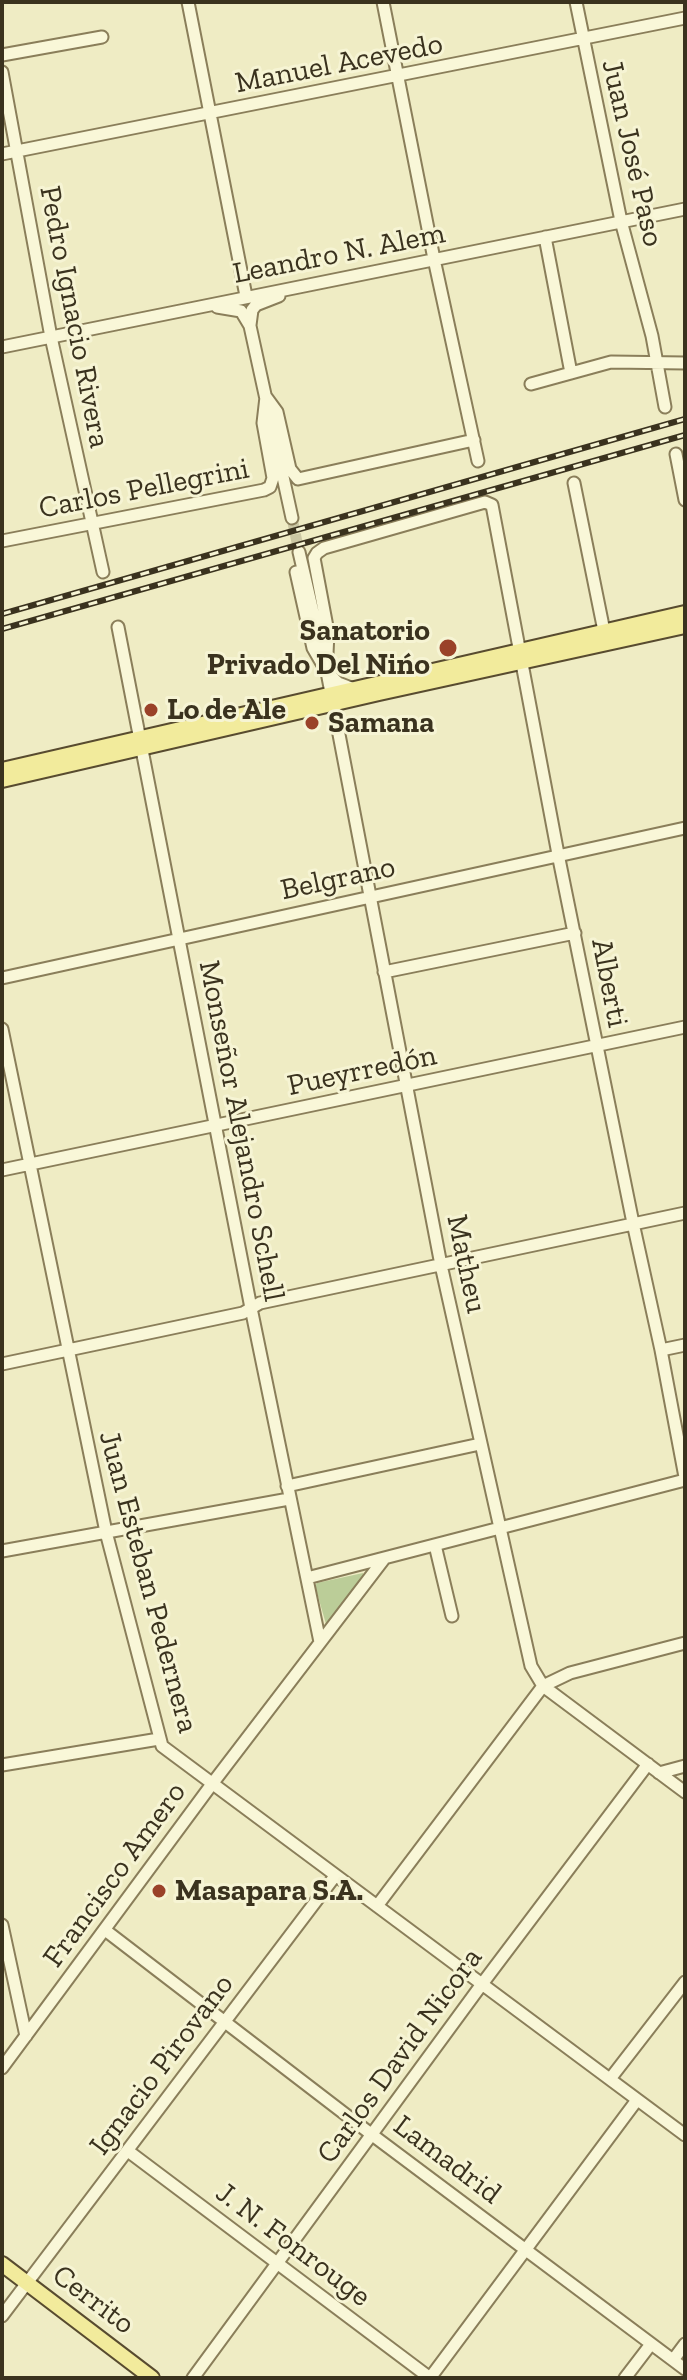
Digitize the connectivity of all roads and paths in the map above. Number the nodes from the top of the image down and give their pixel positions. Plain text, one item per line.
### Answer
1 (188, 2) edge
2 (383, 2) edge
3 (576, 2) edge
4 (685, 18) edge
5 (102, 37) dead end
6 (583, 39) junction
7 (2, 55) edge
8 (2, 72) edge
9 (398, 77) junction
10 (211, 114) junction
11 (17, 151) junction
12 (2, 154) edge
13 (685, 209) edge
14 (621, 221) junction
15 (545, 237) junction
16 (434, 259) junction
17 (300, 286) junction
18 (246, 296) junction
19 (197, 308) junction
20 (250, 326) junction
21 (51, 337) junction
22 (2, 347) edge
23 (657, 362) junction
24 (685, 363) edge
25 (571, 373) junction
26 (531, 384) dead end
27 (266, 397) junction
28 (665, 407) dead end
29 (474, 440) junction
30 (676, 454) dead end
31 (478, 461) dead end
32 (574, 483) dead end
33 (685, 500) edge
34 (485, 502) joint
35 (292, 518) tunnel mouth
36 (92, 524) junction
37 (2, 541) edge
38 (296, 555) tunnel mouth
39 (103, 572) dead end
40 (685, 613) edge
41 (685, 626) edge
42 (118, 627) dead end
43 (604, 631) junction
44 (519, 656) junction
45 (327, 672) junction
46 (351, 688) junction
47 (313, 697) junction
48 (332, 698) junction
49 (142, 743) junction
50 (2, 770) edge
51 (2, 780) edge
52 (685, 828) edge
53 (558, 854) junction
54 (370, 897) junction
55 (575, 933) junction
56 (178, 938) junction
57 (384, 972) junction
58 (2, 978) edge
59 (685, 1027) edge
60 (2, 1029) edge
61 (597, 1046) junction
62 (405, 1086) junction
63 (215, 1126) junction
64 (29, 1164) junction
65 (2, 1170) edge
66 (685, 1213) edge
67 (633, 1223) junction
68 (441, 1265) junction
69 (251, 1308) junction
70 (685, 1345) edge
71 (66, 1350) junction
72 (661, 1350) junction
73 (2, 1364) edge
74 (480, 1444) junction
75 (685, 1478) edge
76 (288, 1492) junction
77 (498, 1528) junction
78 (106, 1532) junction
79 (435, 1545) junction
80 (2, 1551) edge
81 (384, 1559) junction
82 (307, 1578) junction
83 (452, 1616) dead end
84 (320, 1642) junction
85 (685, 1643) edge
86 (543, 1686) junction
87 (159, 1739) junction
88 (648, 1764) junction
89 (2, 1765) edge
90 (685, 1766) edge
91 (659, 1773) junction
92 (212, 1784) junction
93 (685, 1792) edge
94 (335, 1876) junction
95 (377, 1906) junction
96 (2, 1925) edge
97 (105, 1930) junction
98 (685, 1982) edge
99 (482, 1984) junction
100 (224, 2021) junction
101 (26, 2036) junction
102 (2, 2068) edge
103 (610, 2079) junction
104 (637, 2100) junction
105 (371, 2134) junction
106 (685, 2135) edge
107 (128, 2151) junction
108 (526, 2249) junction
109 (277, 2263) junction
110 (2, 2264) edge
111 (29, 2284) junction
112 (2, 2316) edge
113 (651, 2344) junction
114 (685, 2344) edge
115 (673, 2360) junction
116 (685, 2369) edge
117 (152, 2378) edge
118 (193, 2378) edge
119 (430, 2378) edge
120 (625, 2378) edge

1 - 10 street
2 - 9 street
3 - 6 street, Juan José Paso
4 - 6 street, Manuel Acevedo
5 - 7 street
6 - 9 street, Manuel Acevedo
6 - 14 street, Juan José Paso
8 - 11 street, Pedro Ignacio Rivera
9 - 10 street, Manuel Acevedo
9 - 16 street
10 - 11 street, Manuel Acevedo
10 - 18 street
11 - 12 street, Manuel Acevedo
11 - 21 street, Pedro Ignacio Rivera
13 - 14 street, Leandro N. Alem
14 - 15 street, Leandro N. Alem
14 - 23 street, Juan José Paso
15 - 16 street, Leandro N. Alem
15 - 25 street
16 - 17 street, Leandro N. Alem
16 - 29 street
17 - 18 street, Leandro N. Alem
17 - 20 street
18 - 19 street, Leandro N. Alem
19 - 20 street
19 - 21 street, Leandro N. Alem
20 - 27 street
21 - 22 street, Leandro N. Alem
21 - 36 street, Pedro Ignacio Rivera
23 - 24 street
23 - 25 street
23 - 28 street, Juan José Paso
25 - 26 street
27 - 29 street, Carlos Pellegrini
27 - 35 street
27 - 36 street, Carlos Pellegrini
29 - 31 street
30 - 33 street
32 - 43 street
34 - 44 street, Alberti
34 - 45 street, Matheu
36 - 37 street, Carlos Pellegrini
36 - 39 street, Pedro Ignacio Rivera
38 - 45 street, Matheu
40 - 43 main road
41 - 44 main road
42 - 49 street, Monseñor Alejandro Schell
43 - 44 main road
44 - 46 main road
44 - 48 main road
44 - 53 street, Alberti
45 - 46 street
45 - 47 street, Matheu
45 - 48 street, Matheu
46 - 48 main road
47 - 48 main road
47 - 49 main road
48 - 49 main road
48 - 54 street, Matheu
49 - 50 main road
49 - 51 main road
49 - 56 street, Monseñor Alejandro Schell
52 - 53 street, Belgrano
53 - 54 street, Belgrano
53 - 55 street, Alberti
54 - 56 street, Belgrano
54 - 57 street, Matheu
55 - 57 street
55 - 61 street, Alberti
56 - 58 street, Belgrano
56 - 63 street, Monseñor Alejandro Schell
57 - 62 street, Matheu
59 - 61 street, Pueyrredón
60 - 64 street, Juan Esteban Pedernera
61 - 62 street, Pueyrredón
61 - 67 street, Alberti
62 - 63 street, Pueyrredón
62 - 68 street, Matheu
63 - 64 street, Pueyrredón
63 - 69 street, Monseñor Alejandro Schell
64 - 65 street, Pueyrredón
64 - 71 street, Juan Esteban Pedernera
66 - 67 street
67 - 68 street
67 - 72 street, Alberti
68 - 69 street
68 - 74 street, Matheu
69 - 71 street
69 - 76 street, Monseñor Alejandro Schell
70 - 72 street
71 - 73 street
71 - 78 street, Juan Esteban Pedernera
72 - 75 street, Alberti
74 - 76 street
74 - 77 street, Matheu
75 - 77 street
76 - 78 street
76 - 82 street, Monseñor Alejandro Schell
77 - 79 street
77 - 86 street, Matheu
78 - 80 street
78 - 87 street, Juan Esteban Pedernera
79 - 81 street
79 - 83 street
81 - 82 street
81 - 84 street, Francisco Amero
82 - 84 street, Monseñor Alejandro Schell
84 - 92 street, Francisco Amero
85 - 86 street
86 - 88 street, Matheu
86 - 95 street
87 - 89 street
87 - 92 street, Juan Esteban Pedernera
88 - 91 street, Matheu
88 - 99 street, Carlos David Nicora
90 - 91 street
91 - 93 street, Matheu
92 - 94 street, Juan Esteban Pedernera
92 - 97 street, Francisco Amero
94 - 95 street, Juan Esteban Pedernera
94 - 100 street, Ignacio Pirovano
95 - 99 street, Juan Esteban Pedernera
96 - 101 street
97 - 100 street, Lamadrid
97 - 101 street, Francisco Amero
98 - 103 street
99 - 103 street, Juan Esteban Pedernera
99 - 105 street, Carlos David Nicora
100 - 105 street, Lamadrid
100 - 107 street, Ignacio Pirovano
101 - 102 street, Francisco Amero
103 - 104 street, Juan Esteban Pedernera
104 - 106 street, Juan Esteban Pedernera
104 - 108 street
105 - 108 street, Lamadrid
105 - 109 street, Carlos David Nicora
107 - 109 street, J. N. Fonrouge
107 - 111 street, Ignacio Pirovano
108 - 113 street, Lamadrid
108 - 119 street
109 - 118 street, Carlos David Nicora
109 - 119 street, J. N. Fonrouge
110 - 111 main road, Cerrito
111 - 112 street, Ignacio Pirovano
111 - 117 main road, Cerrito
113 - 115 street, Lamadrid
113 - 120 street
114 - 115 street
115 - 116 street, Lamadrid

